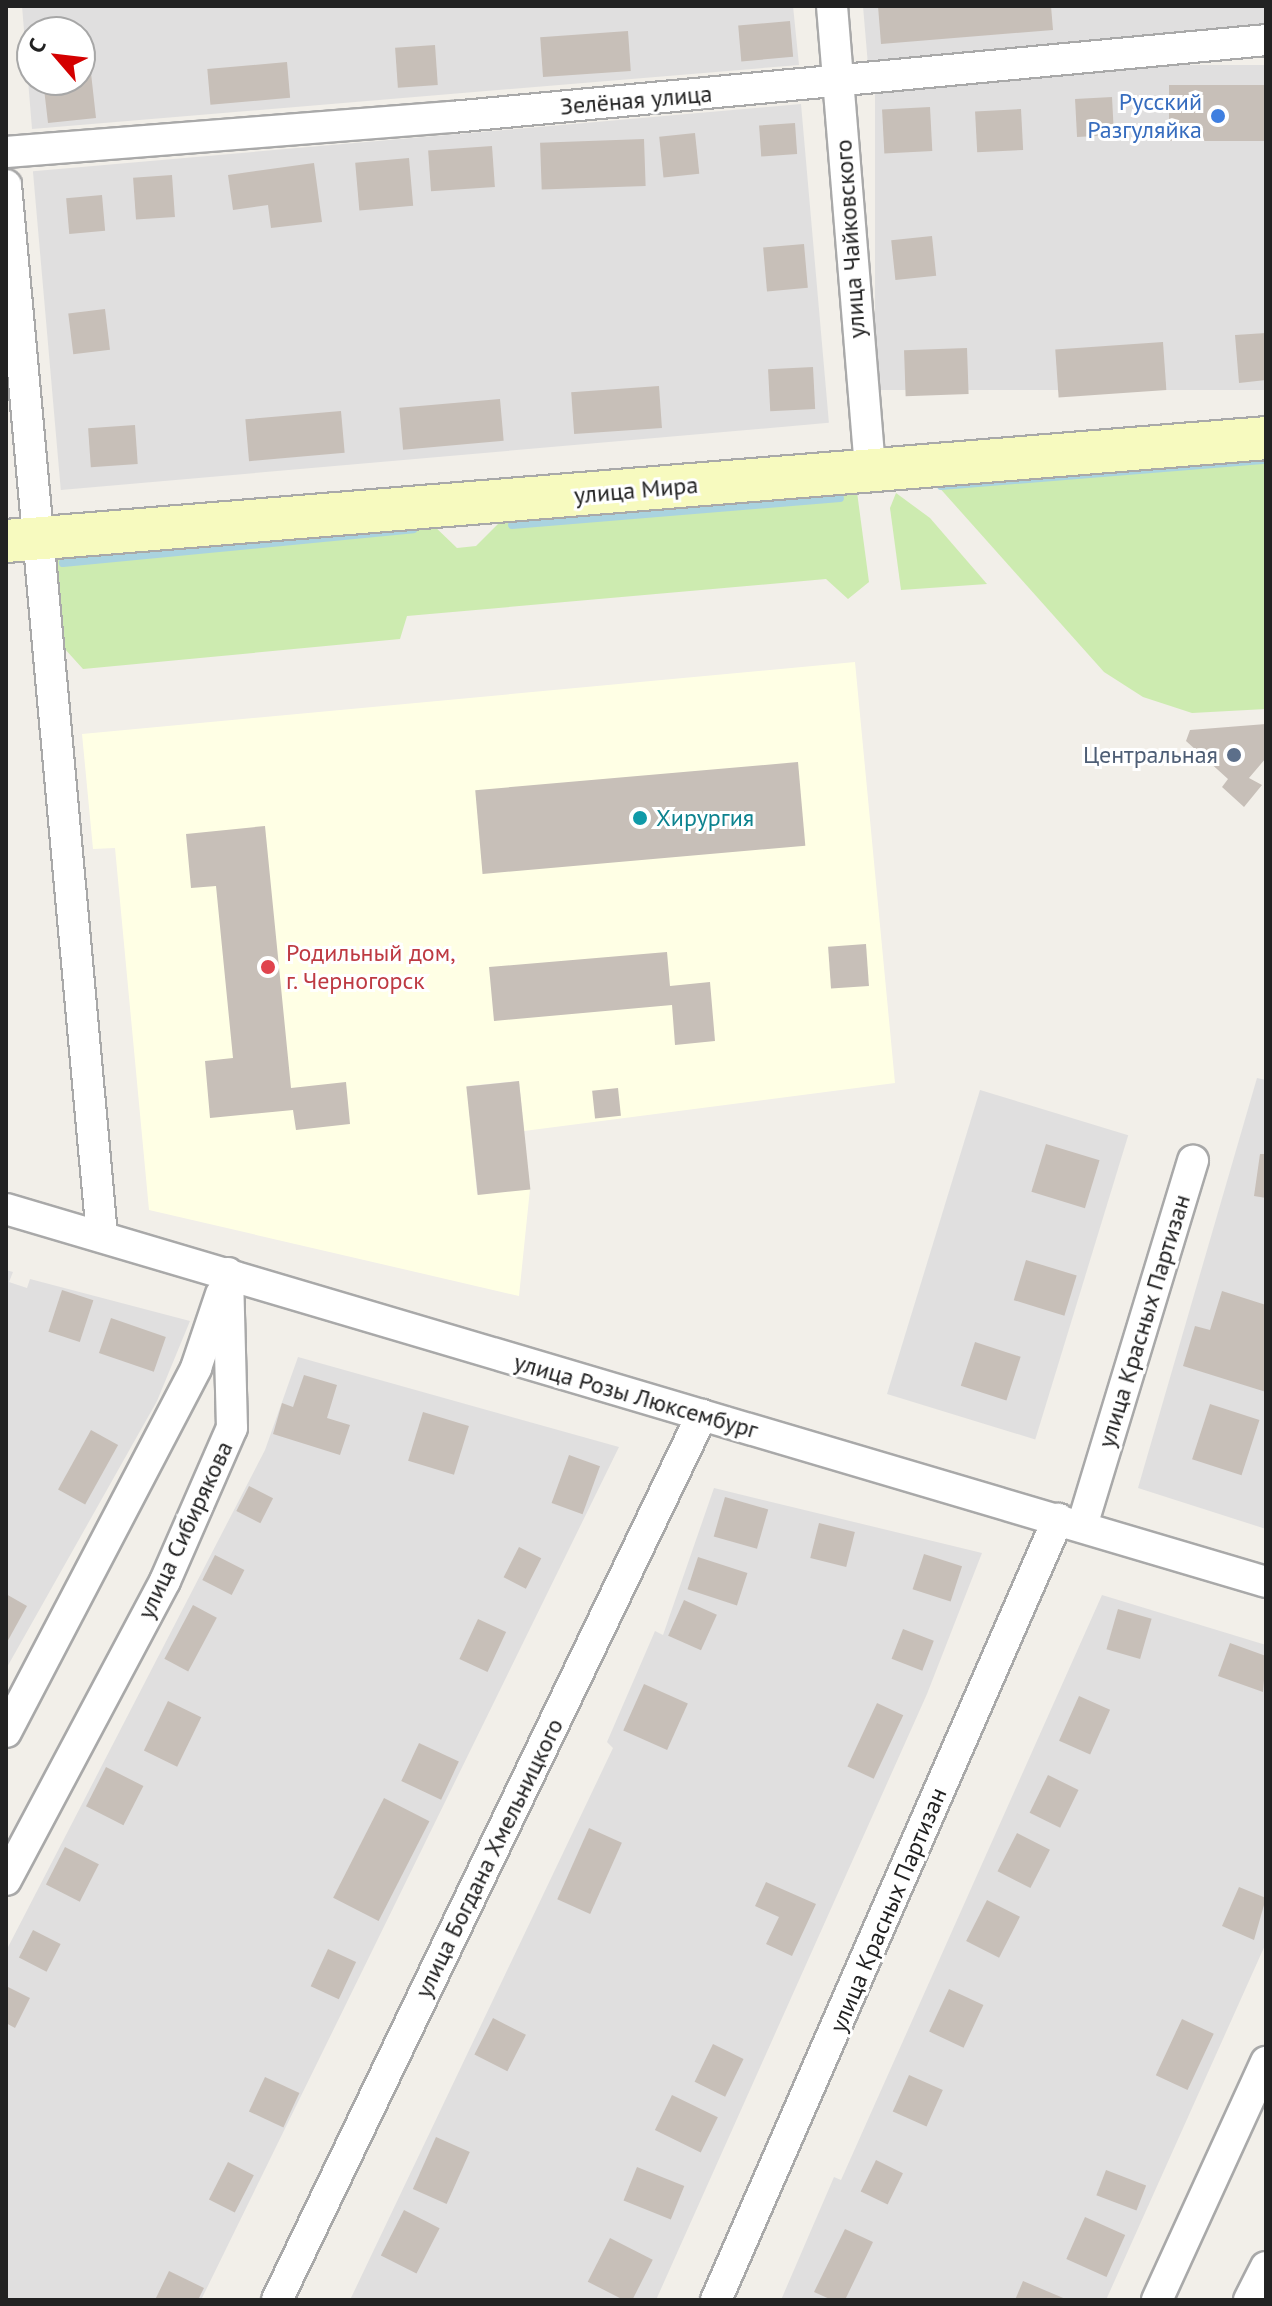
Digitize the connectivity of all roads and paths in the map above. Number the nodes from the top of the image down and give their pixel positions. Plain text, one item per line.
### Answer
1 (832, 6) edge
2 (1266, 40) edge
3 (839, 80) junction
4 (6, 152) edge
5 (6, 185) edge
6 (1266, 438) edge
7 (870, 472) junction
8 (22, 540) edge
9 (1193, 1161) dead end
10 (6, 1209) edge
11 (102, 1235) junction
12 (228, 1273) junction
13 (702, 1415) junction
14 (1070, 1523) junction
15 (1266, 1582) edge
16 (6, 1732) edge
17 (6, 1880) edge
18 (1266, 2062) edge
19 (1266, 2267) edge
20 (277, 2300) edge
21 (716, 2300) edge
22 (1157, 2300) edge
23 (1249, 2300) edge

1 - 3 street, улица Чайковского
2 - 3 street, Зелёная улица
3 - 4 street, Зелёная улица
3 - 7 street, улица Чайковского
5 - 8 street
6 - 7 main road, улица Мира
7 - 8 main road, улица Мира
8 - 11 street
9 - 14 street, улица Красных Партизан
10 - 11 street, улица Розы Люксембург
11 - 12 street, улица Розы Люксембург
12 - 13 street, улица Розы Люксембург
12 - 16 street
12 - 17 street, улица Сибирякова
13 - 14 street, улица Розы Люксембург
13 - 20 street, улица Богдана Хмельницкого
14 - 15 street, улица Розы Люксембург
14 - 21 street, улица Красных Партизан
18 - 22 street
19 - 23 street

